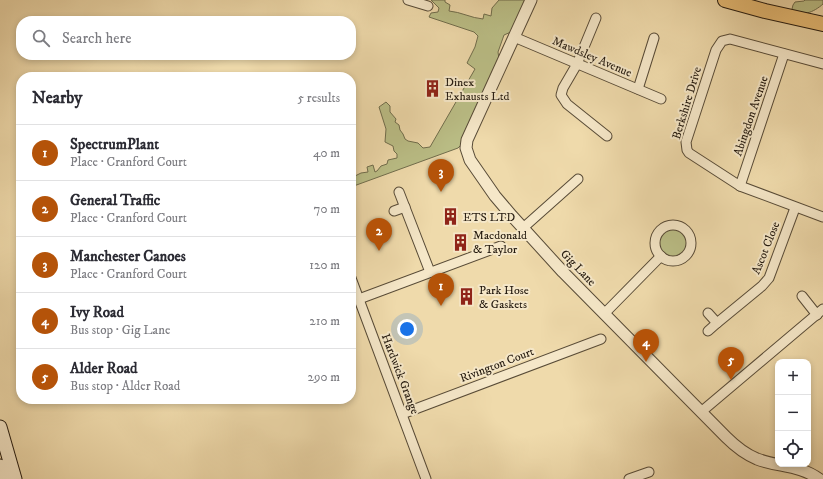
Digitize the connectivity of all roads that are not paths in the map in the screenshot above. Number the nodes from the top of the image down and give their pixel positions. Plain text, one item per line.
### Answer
1 (408, 0) edge
2 (530, 0) edge
3 (725, 0) edge
4 (428, 6) dead end
5 (596, 18) dead end
6 (823, 24) edge
7 (514, 37) junction
8 (654, 38) dead end
9 (784, 54) junction
10 (577, 64) junction
11 (823, 64) edge
12 (638, 89) junction
13 (662, 99) dead end
14 (610, 135) dead end
15 (578, 179) dead end
16 (740, 186) junction
17 (399, 192) dead end
18 (405, 207) junction
19 (795, 208) junction
20 (394, 211) dead end
21 (823, 217) edge
22 (523, 228) junction
23 (501, 246) dead end
24 (661, 256) dead end
25 (430, 272) junction
26 (356, 291) edge
27 (802, 296) dead end
28 (359, 299) junction
29 (820, 312) edge
30 (708, 313) dead end
31 (604, 314) junction
32 (717, 323) junction
33 (708, 331) dead end
34 (601, 338) dead end
35 (701, 412) junction
36 (402, 414) junction
37 (0, 427) edge
38 (0, 466) edge
39 (649, 472) dead end
40 (4, 479) edge
41 (15, 479) edge
42 (426, 479) edge
43 (629, 479) edge
44 (819, 479) edge

1 - 4 street
2 - 7 street, Gig Lane
3 - 6 main road
5 - 10 street
7 - 10 street, Mawdsley Avenue
7 - 22 street, Gig Lane
8 - 12 street
9 - 11 street, Berkshire Drive
9 - 16 street, Abingdon Avenue
9 - 16 street, Berkshire Drive
10 - 12 street, Mawdsley Avenue
10 - 14 street
12 - 13 street, Mawdsley Avenue
15 - 22 street
16 - 19 street, Berkshire Drive
17 - 18 street
18 - 20 street
18 - 25 street
19 - 21 street, Berkshire Drive
19 - 32 street, Ascot Close
22 - 31 street, Gig Lane
23 - 25 street
24 - 31 street
25 - 28 street
26 - 28 street, Hardwick Grange
27 - 29 street
28 - 36 street, Hardwick Grange
29 - 35 street
30 - 32 street
31 - 35 street, Gig Lane
32 - 33 street, Ascot Close
34 - 36 street, Rivington Court
35 - 44 street, Gig Lane
36 - 42 street, Hardwick Grange
37 - 41 main road
38 - 40 main road
39 - 43 street

